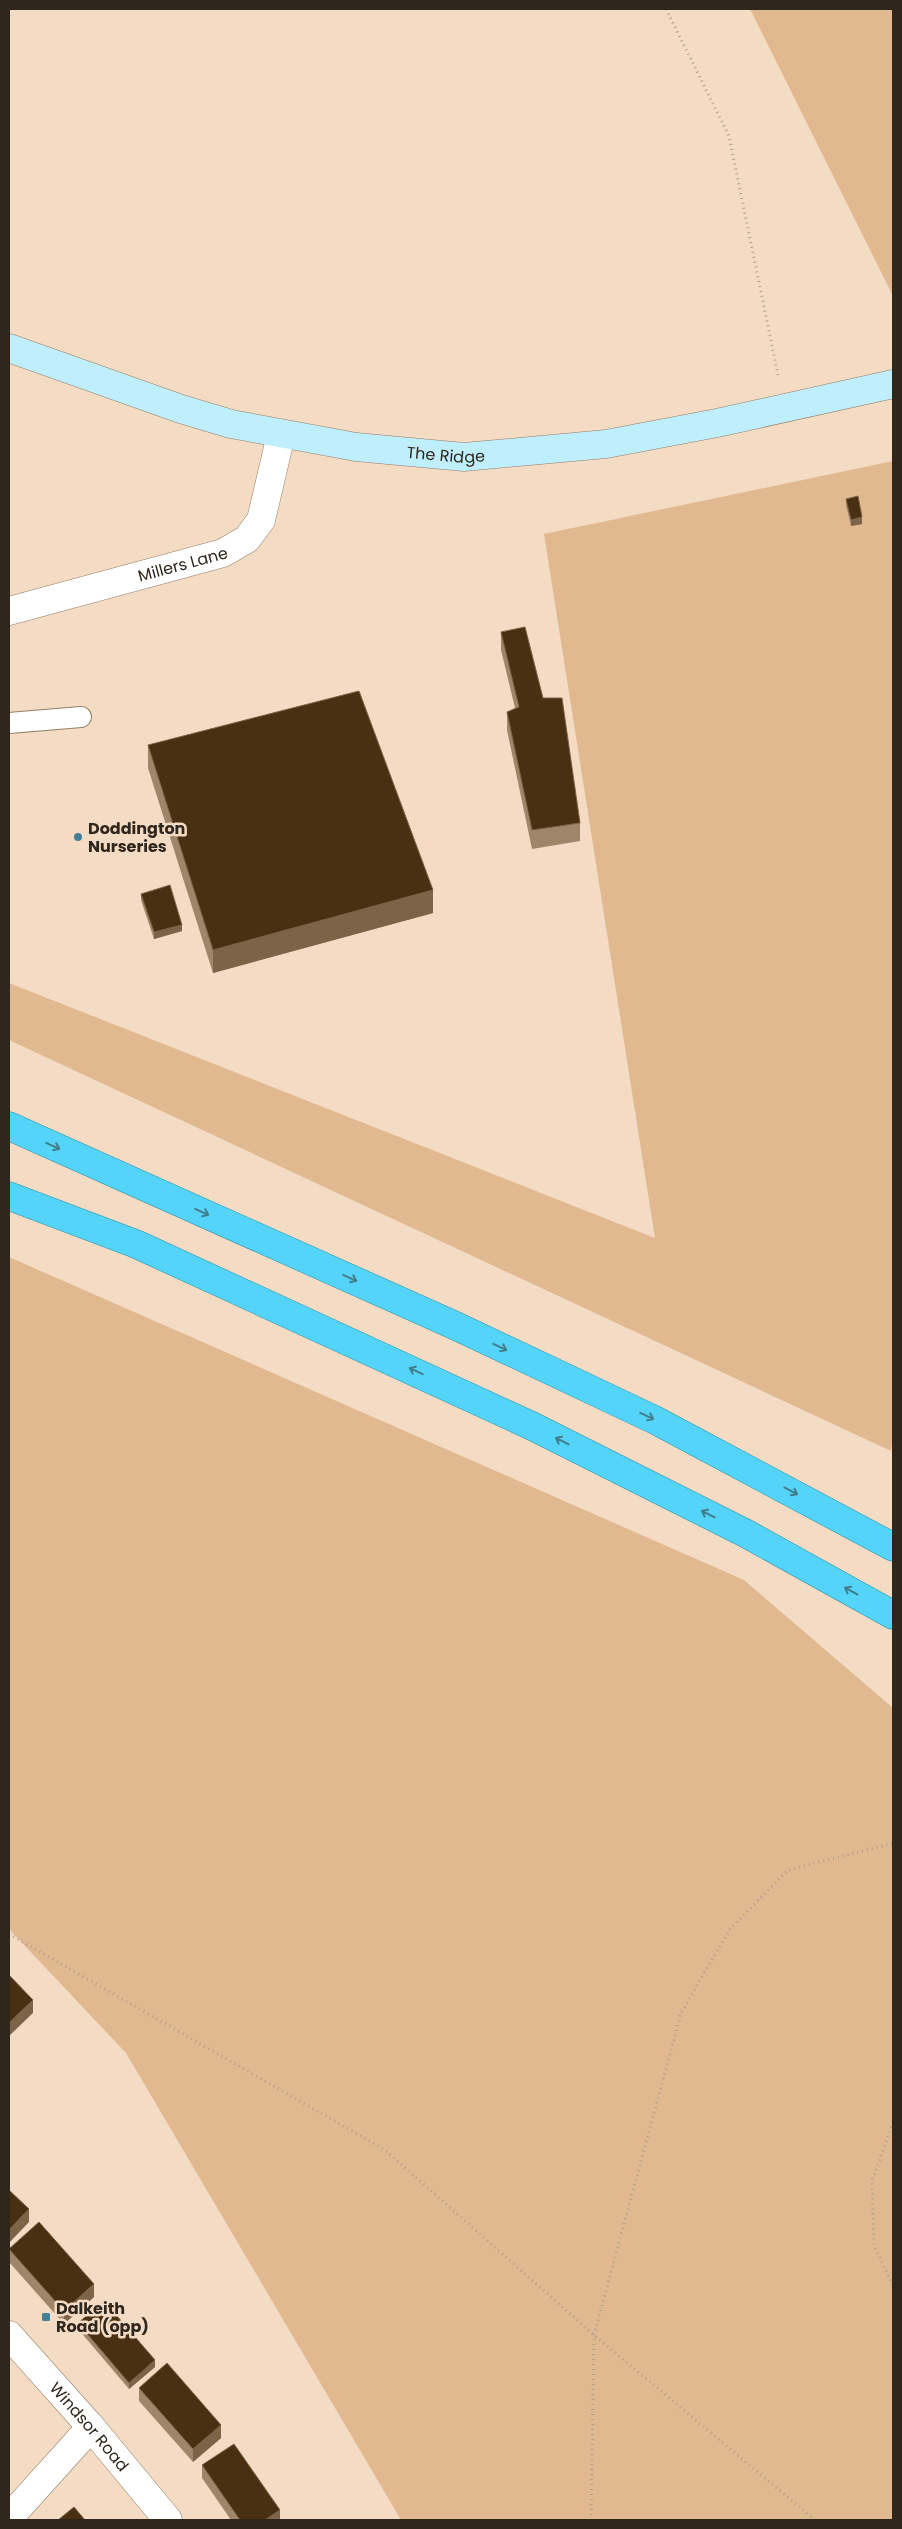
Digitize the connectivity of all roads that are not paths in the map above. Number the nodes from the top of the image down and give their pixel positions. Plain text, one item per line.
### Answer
1 (9, 348) edge
2 (893, 384) edge
3 (281, 435) junction
4 (9, 612) edge
5 (82, 717) dead end
6 (9, 723) edge
7 (9, 1126) edge
8 (9, 1196) edge
9 (893, 1547) edge
10 (893, 1615) edge
11 (9, 2335) edge
12 (91, 2427) junction
13 (9, 2518) edge
14 (168, 2520) edge

1 - 3 main road, The Ridge
2 - 3 main road, The Ridge
3 - 4 street, Millers Lane
5 - 6 lane
7 -> 9 highway
10 -> 8 highway
11 - 12 street, Windsor Road
12 - 13 street
12 - 14 street, Windsor Road

